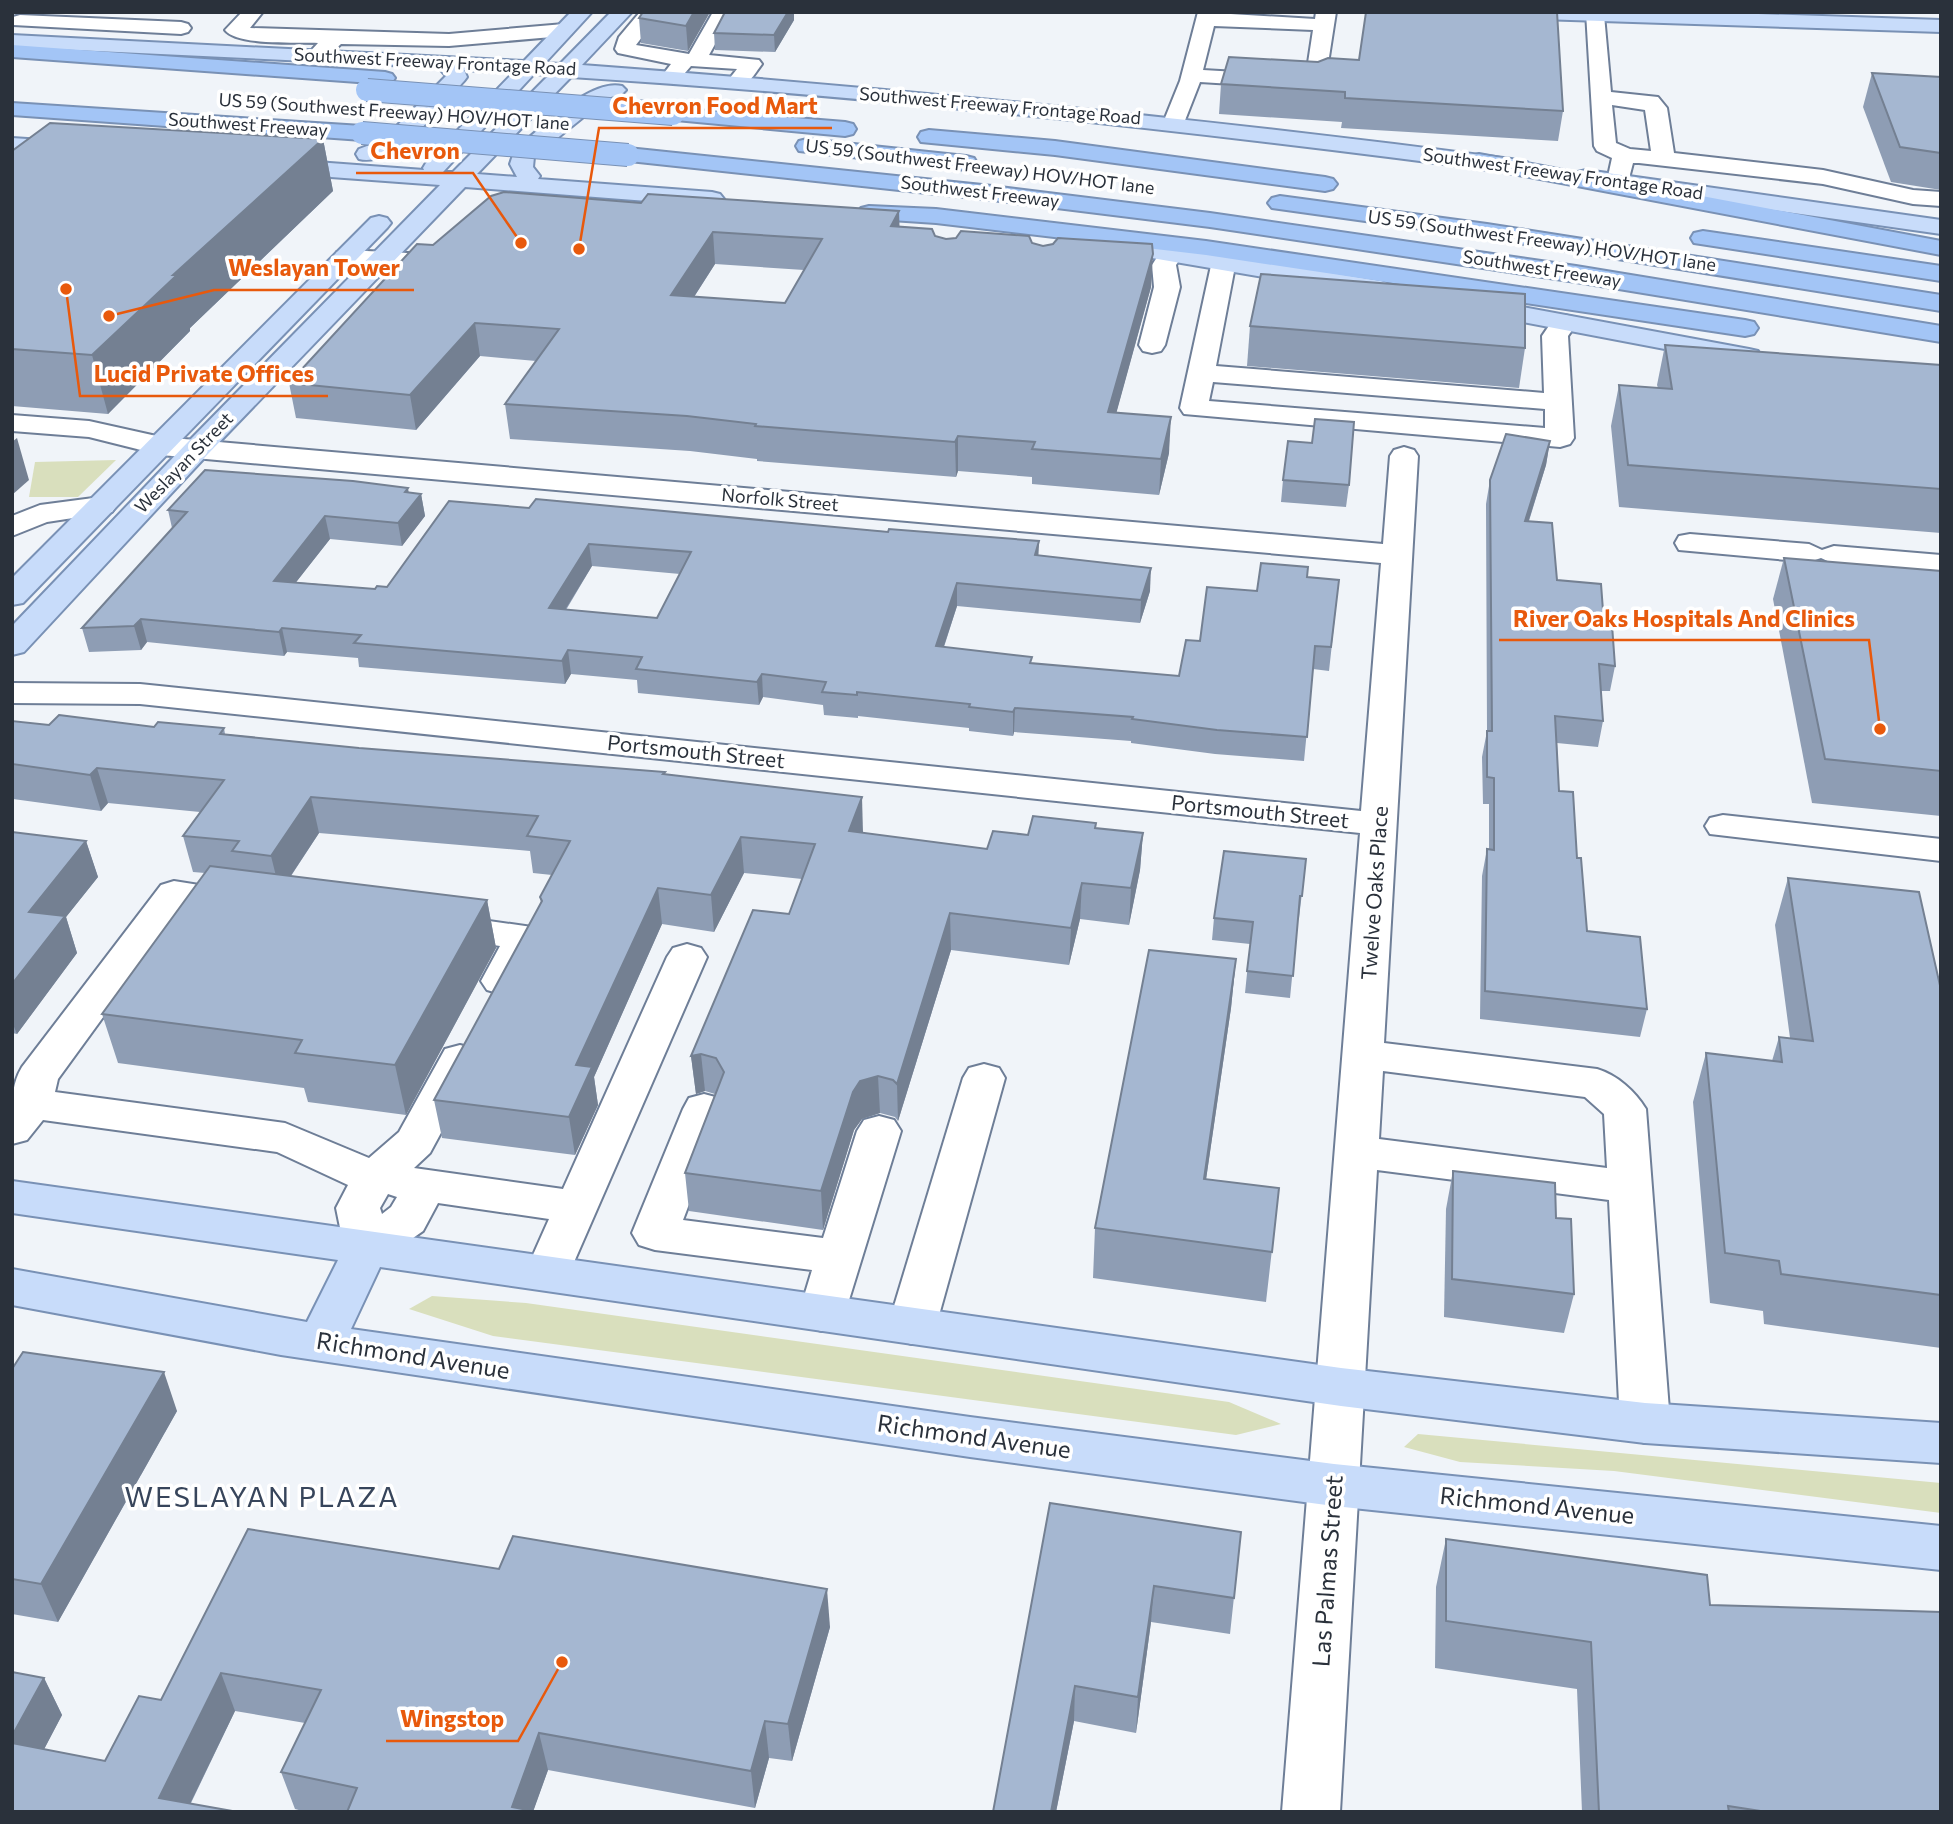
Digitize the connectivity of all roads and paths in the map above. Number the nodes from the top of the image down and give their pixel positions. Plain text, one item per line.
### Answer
1 (32, 12) edge
2 (200, 12) edge
3 (582, 12) edge
4 (723, 12) edge
5 (1511, 12) edge
6 (252, 13) edge
7 (621, 13) edge
8 (649, 14) edge
9 (1594, 15) junction
10 (330, 16) dead end
11 (1207, 16) edge
12 (1325, 19) edge
13 (1262, 23) junction
14 (1941, 26) edge
15 (181, 28) junction
16 (564, 30) junction
17 (449, 40) junction
18 (12, 41) edge
19 (594, 41) junction
20 (626, 41) junction
21 (313, 46) junction
22 (157, 47) junction
23 (12, 51) edge
24 (426, 61) junction
25 (684, 65) junction
26 (529, 67) junction
27 (12, 68) edge
28 (568, 70) junction
29 (1191, 75) junction
30 (1251, 79) junction
31 (736, 83) junction
32 (376, 84) junction
33 (1601, 97) junction
34 (349, 107) dead end
35 (12, 109) edge
36 (677, 109) junction
37 (12, 123) edge
38 (226, 123) junction
39 (1174, 123) junction
40 (862, 126) dead end
41 (96, 151) edge
42 (1626, 156) junction
43 (15, 159) edge
44 (1664, 159) junction
45 (1479, 161) junction
46 (986, 166) dead end
47 (311, 168) junction
48 (426, 176) junction
49 (460, 178) junction
50 (1619, 181) junction
51 (1346, 187) dead end
52 (589, 189) junction
53 (646, 194) junction
54 (1941, 199) edge
55 (1258, 200) dead end
56 (738, 202) edge
57 (377, 207) junction
58 (843, 211) edge
59 (869, 213) junction
60 (1941, 227) edge
61 (1675, 233) dead end
62 (466, 235) edge
63 (1941, 248) edge
64 (390, 251) junction
65 (1172, 253) junction
66 (346, 257) junction
67 (1224, 261) junction
68 (1941, 274) edge
69 (1941, 303) edge
70 (1564, 323) junction
71 (1766, 331) dead end
72 (1941, 334) edge
73 (1152, 345) dead end
74 (1860, 345) dead end
75 (1941, 356) edge
76 (1771, 361) edge
77 (12, 424) edge
78 (161, 446) junction
79 (12, 447) edge
80 (197, 449) junction
81 (1404, 456) dead end
82 (102, 506) junction
83 (12, 527) edge
84 (1690, 543) dead end
85 (1399, 555) junction
86 (1941, 564) edge
87 (12, 596) edge
88 (12, 645) edge
89 (12, 693) edge
90 (1380, 824) junction
91 (1723, 827) dead end
92 (1941, 850) edge
93 (282, 907) edge
94 (404, 922) edge
95 (687, 957) dead end
96 (1364, 1055) junction
97 (984, 1078) dead end
98 (704, 1109) dead end
99 (22, 1117) edge
100 (879, 1131) dead end
101 (1357, 1152) junction
102 (374, 1178) junction
103 (425, 1185) junction
104 (1631, 1187) junction
105 (12, 1197) edge
106 (576, 1207) junction
107 (367, 1247) junction
108 (840, 1257) junction
109 (548, 1273) junction
110 (12, 1287) edge
111 (822, 1313) junction
112 (912, 1326) junction
113 (1345, 1331) joint
114 (321, 1342) junction
115 (1341, 1387) junction
116 (1645, 1423) junction
117 (1941, 1443) edge
118 (1334, 1485) junction
119 (1941, 1548) edge
120 (1311, 1812) edge

1 - 15 street
2 - 15 street
3 - 16 main road, Weslayan Street
4 - 25 street
5 - 9 main road
6 - 21 street
7 - 8 street
7 - 19 main road, Weslayan Street
8 - 20 street
9 - 14 main road
9 - 33 street
10 - 21 street
11 - 13 street
11 - 29 street
12 - 13 street
12 - 30 street
13 - 30 street
15 - 22 street
16 - 17 street
16 - 24 main road
16 - 26 main road, Weslayan Street
17 - 21 street
17 - 24 street
18 - 22 main road, Southwest Freeway Frontage Road
19 - 20 street
19 - 25 main road
19 - 28 main road, Weslayan Street
20 - 25 street
21 - 22 main road, Southwest Freeway Frontage Road
21 - 24 main road, Southwest Freeway Frontage Road
23 - 32 highway
24 - 26 main road, Southwest Freeway Frontage Road
24 - 47 main road
25 - 28 main road, Southwest Freeway Frontage Road
25 - 31 main road, Southwest Freeway Frontage Road
25 - 31 street
25 - 52 main road
26 - 28 main road, Southwest Freeway Frontage Road
26 - 48 main road, Weslayan Street
27 - 32 highway
28 - 49 main road, Weslayan Street
29 - 30 street
29 - 39 street
31 - 39 main road, Southwest Freeway Frontage Road
32 - 36 highway, bridge
33 - 42 street
33 - 44 street
34 - 46 highway, US 59 (Southwest Freeway) HOV/HOT lane
35 - 38 highway, Southwest Freeway
36 - 40 highway
36 - 51 highway
37 - 38 highway
38 - 72 highway, Southwest Freeway, bridge
39 - 45 main road, Southwest Freeway Frontage Road
41 - 43 street
42 - 44 street
42 - 50 street
44 - 54 street
45 - 50 main road, Southwest Freeway Frontage Road
45 - 63 highway
47 - 48 main road
47 - 57 main road
48 - 49 main road
48 - 57 main road, Weslayan Street
49 - 52 main road
49 - 64 main road, Weslayan Street
50 - 60 main road, Southwest Freeway Frontage Road
52 - 53 main road
52 - 53 street
52 - 64 main road
53 - 56 main road
55 - 69 highway, US 59 (Southwest Freeway) HOV/HOT lane
57 - 66 main road, Weslayan Street
58 - 59 main road
59 - 65 main road
59 - 71 highway
61 - 68 highway
62 - 64 street
64 - 66 street
64 - 80 main road, Weslayan Street
65 - 67 main road
65 - 73 street
66 - 78 main road, Weslayan Street
67 - 70 main road
67 - 70 street
70 - 76 main road
74 - 75 highway
77 - 78 street, Norfolk Street
78 - 79 street, Norfolk Street
78 - 80 street, Norfolk Street
78 - 82 main road, Weslayan Street
80 - 85 street, Norfolk Street
80 - 88 main road, Weslayan Street
81 - 85 street, Twelve Oaks Place
82 - 83 street
82 - 87 main road, Weslayan Street
84 - 86 street
85 - 90 street, Twelve Oaks Place
89 - 90 street, Portsmouth Street
90 - 96 street, Twelve Oaks Place
91 - 92 street
93 - 99 street
94 - 102 street
95 - 106 street
96 - 101 street, Twelve Oaks Place
96 - 104 street
97 - 112 street
98 - 108 street
99 - 102 street
100 - 108 street
101 - 104 street
101 - 113 street, Twelve Oaks Place
102 - 103 street
102 - 107 street
103 - 106 street
103 - 107 street
104 - 116 street
105 - 107 main road
106 - 109 street
107 - 109 main road
107 - 114 main road
108 - 111 street
109 - 111 main road
110 - 114 main road, Richmond Avenue
111 - 112 main road
112 - 115 main road
113 - 115 street, Las Palmas Street
114 - 118 main road, Richmond Avenue
115 - 116 main road
115 - 118 street, Las Palmas Street
116 - 117 main road
118 - 119 main road, Richmond Avenue
118 - 120 street, Las Palmas Street

